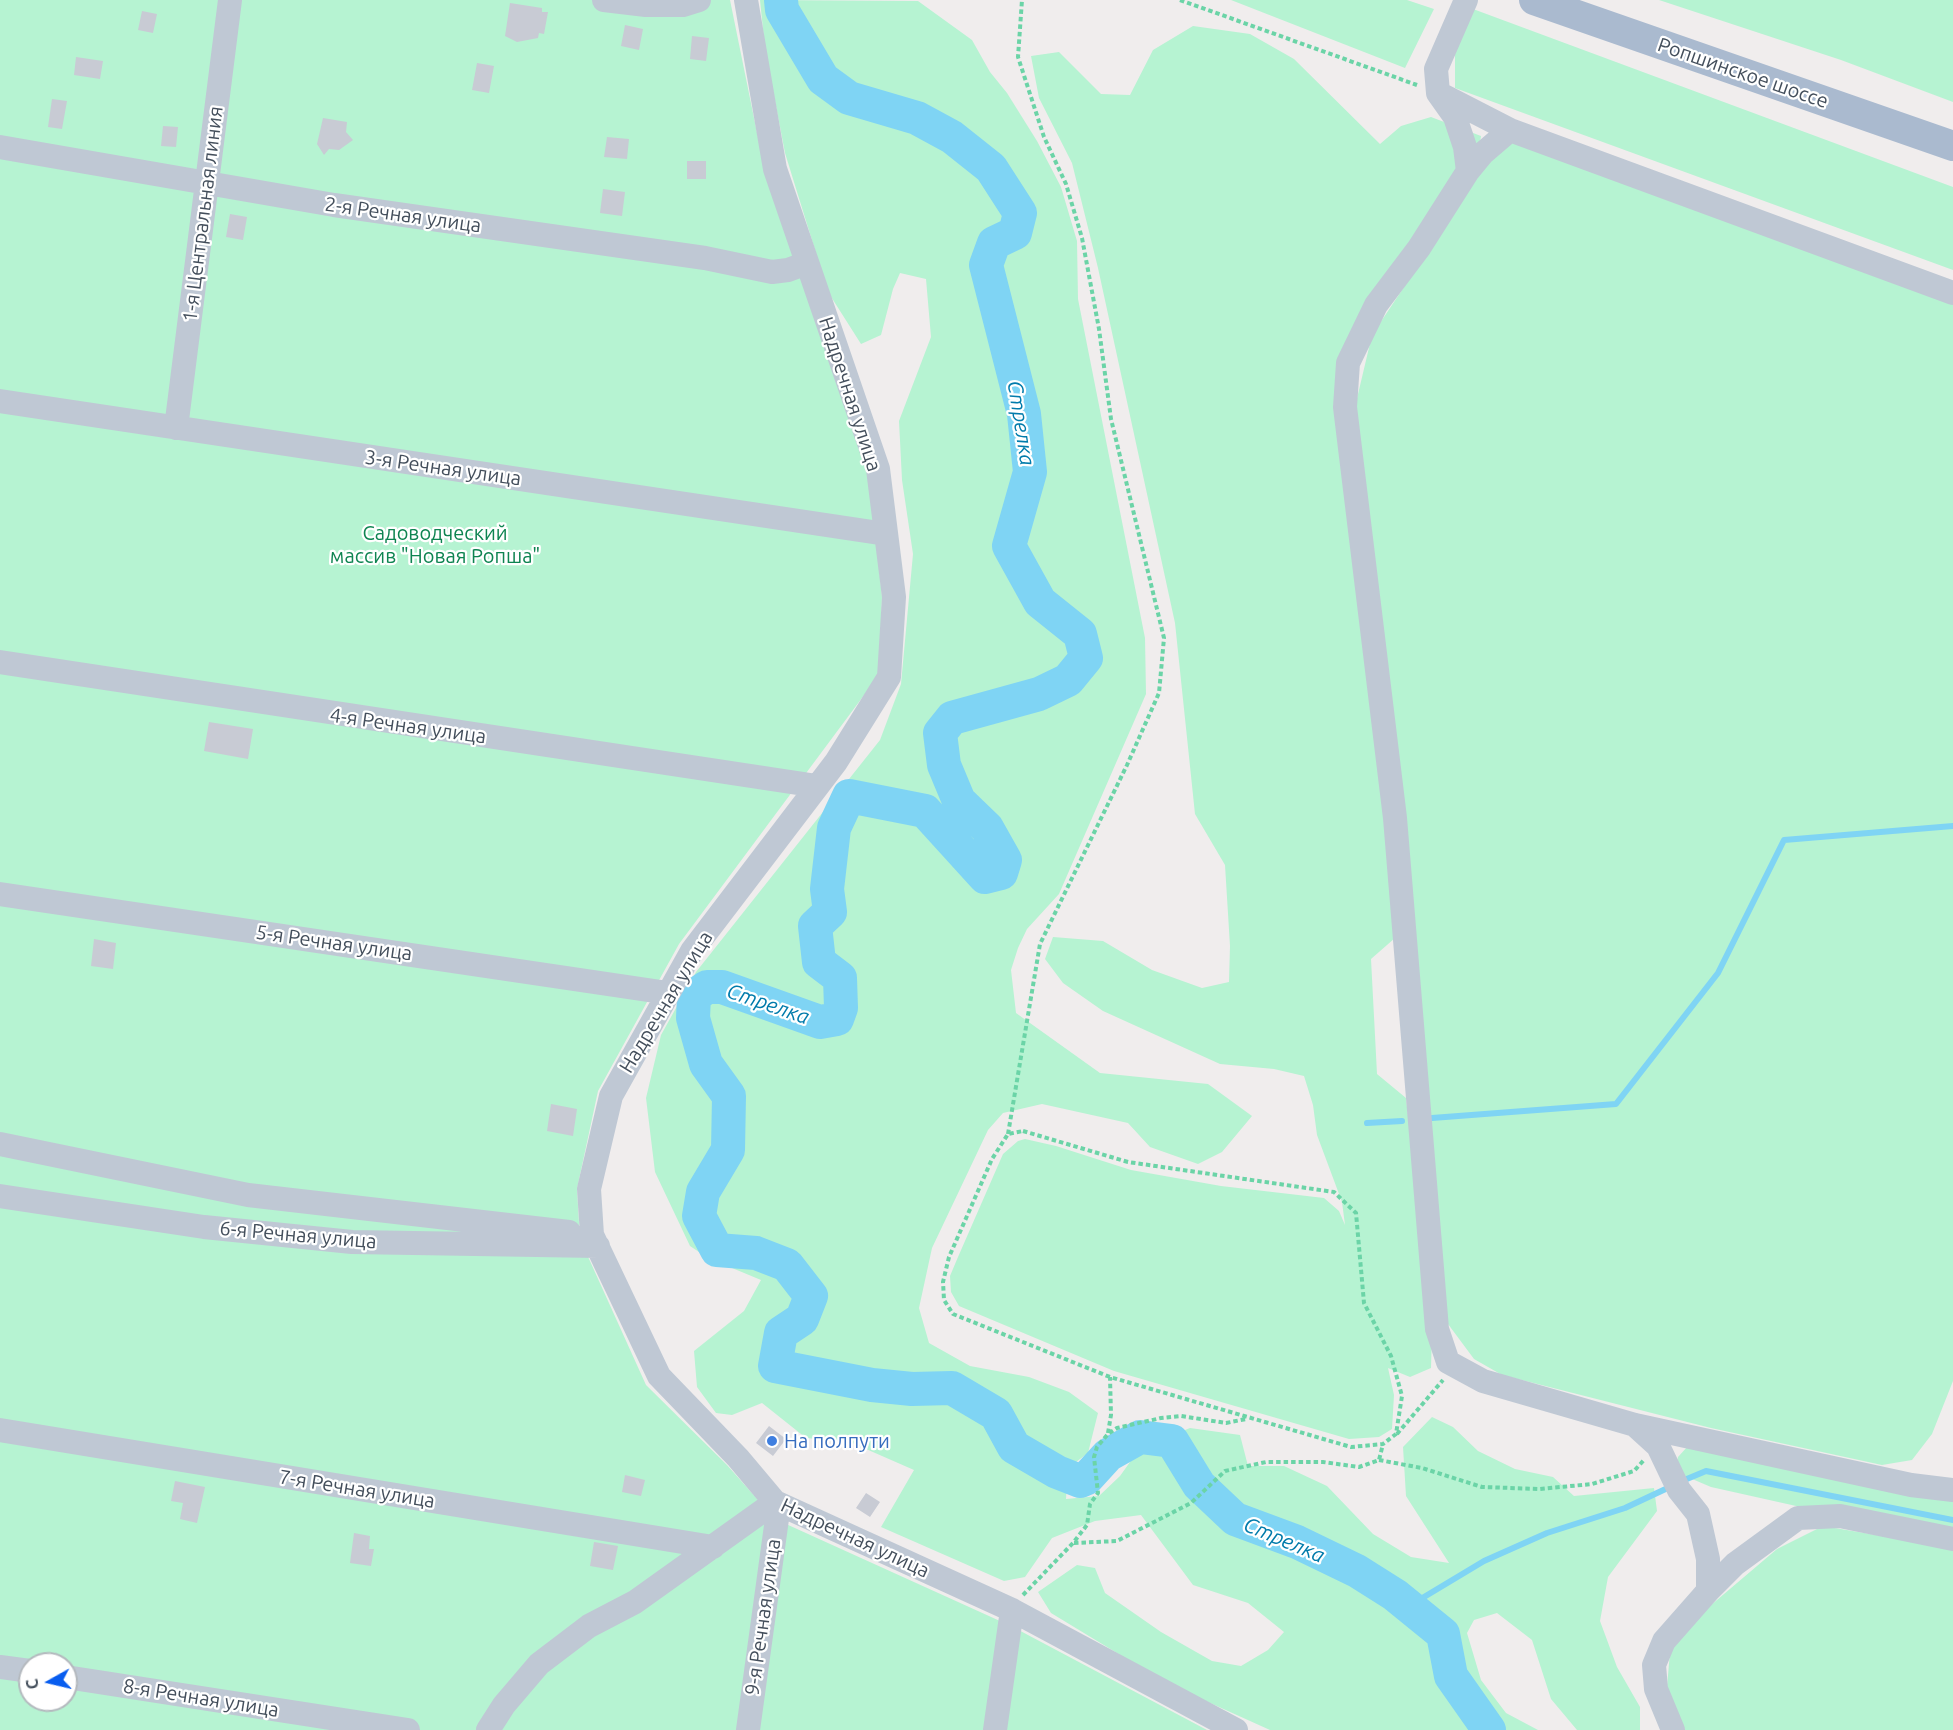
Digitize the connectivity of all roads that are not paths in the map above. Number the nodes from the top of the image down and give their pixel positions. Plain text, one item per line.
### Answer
1 (230, 0) edge
2 (604, 0) edge
3 (699, 0) edge
4 (746, 0) edge
5 (1466, 0) edge
6 (1534, 0) edge
7 (1438, 93) junction
8 (1510, 130) junction
9 (1953, 146) edge
10 (0, 147) edge
11 (1468, 171) junction
12 (207, 182) junction
13 (807, 263) junction
14 (1953, 293) edge
15 (0, 401) edge
16 (176, 428) junction
17 (886, 534) junction
18 (0, 662) edge
19 (817, 786) junction
20 (0, 894) edge
21 (668, 993) junction
22 (0, 1144) edge
23 (0, 1196) edge
24 (595, 1240) junction
25 (1635, 1425) junction
26 (0, 1430) edge
27 (1953, 1490) edge
28 (777, 1503) junction
29 (1953, 1539) edge
30 (713, 1547) junction
31 (1708, 1591) junction
32 (1012, 1610) junction
33 (0, 1667) edge
34 (18, 1669) edge
35 (78, 1679) edge
36 (408, 1730) edge
37 (488, 1730) edge
38 (748, 1730) edge
39 (995, 1730) edge
40 (1236, 1730) edge
41 (1673, 1730) edge

1 - 12 street, 1-я Центральная линия
2 - 3 street
4 - 13 street, Надречная улица
5 - 7 street
6 - 9 main road, Ропшинское шоссе
7 - 8 street
7 - 11 street
8 - 11 street
8 - 14 street
10 - 12 street, 2-я Речная улица
11 - 25 street
12 - 13 street, 2-я Речная улица
12 - 16 street, 1-я Центральная линия
13 - 17 street, Надречная улица
15 - 16 street, 3-я Речная улица
16 - 17 street, 3-я Речная улица
17 - 19 street, Надречная улица
18 - 19 street, 4-я Речная улица
19 - 21 street, Надречная улица
20 - 21 street, 5-я Речная улица
21 - 24 street, Надречная улица
22 - 24 street, 6-я Речная улица
23 - 24 street, 6-я Речная улица
24 - 28 street, Надречная улица
25 - 27 street
25 - 31 street
26 - 30 street, 7-я Речная улица
28 - 30 street
28 - 32 street, Надречная улица
28 - 38 street, 9-я Речная улица
29 - 31 street
30 - 37 street
31 - 41 street
32 - 39 street
32 - 40 street, Надречная улица
33 - 34 street
35 - 36 street, 8-я Речная улица

